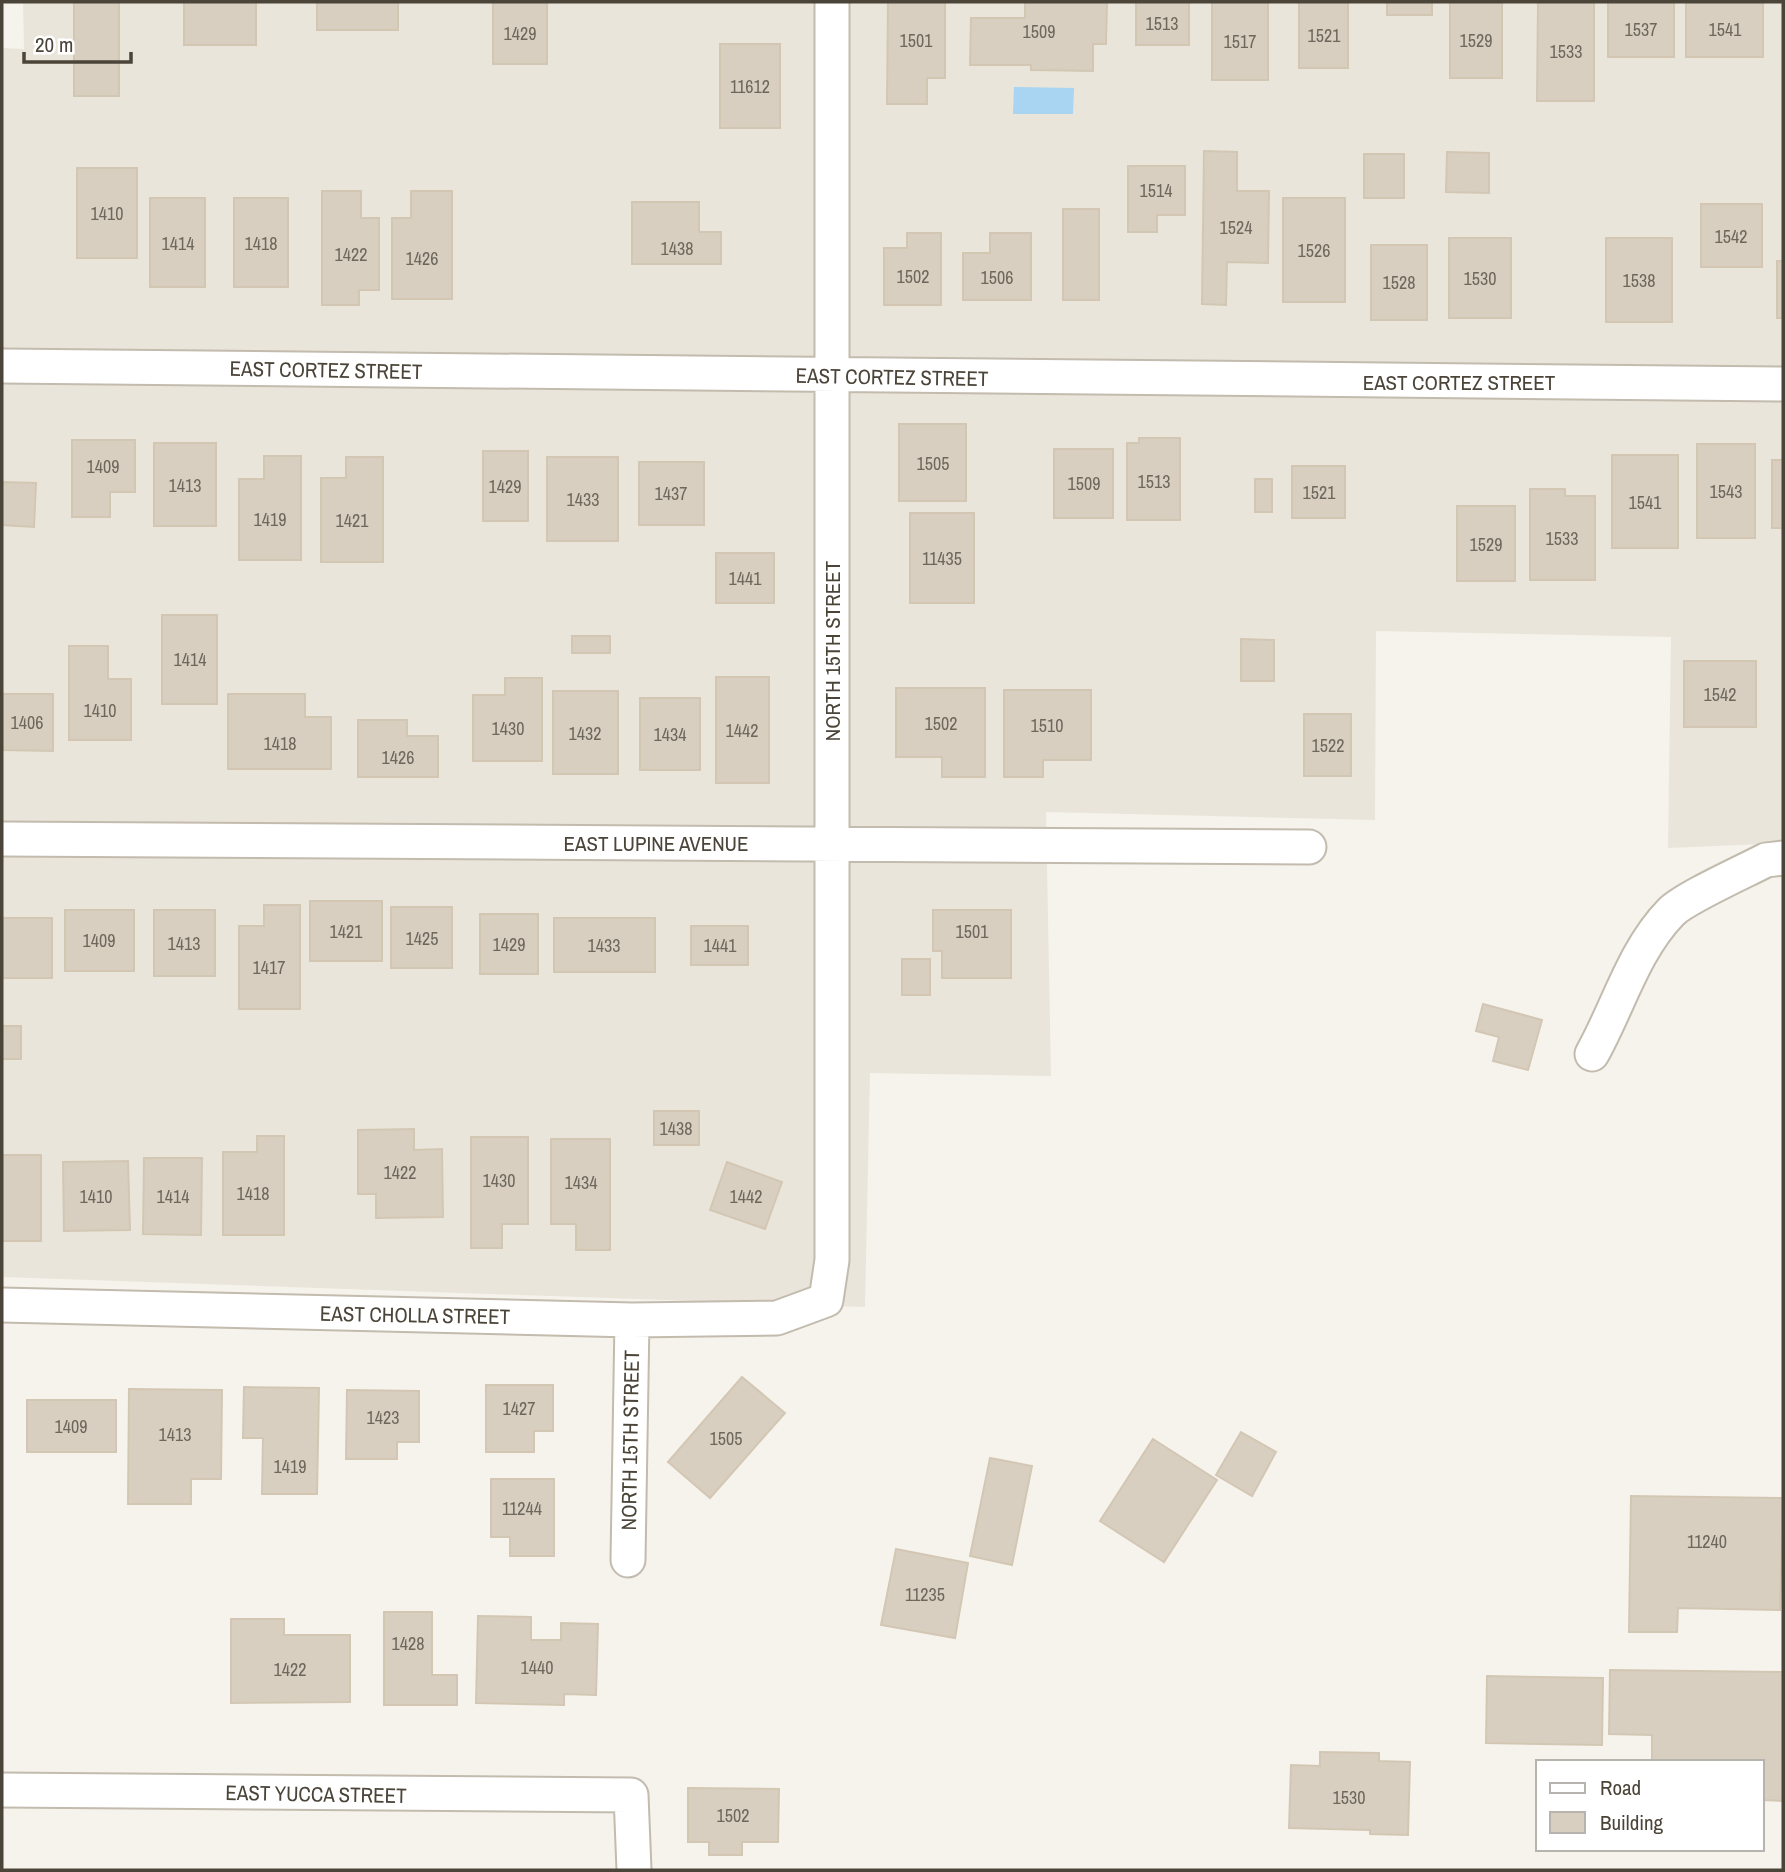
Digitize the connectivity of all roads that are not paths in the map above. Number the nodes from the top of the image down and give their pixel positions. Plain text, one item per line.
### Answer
1 (832, 2) edge
2 (2, 366) edge
3 (832, 377) junction
4 (1783, 384) edge
5 (2, 839) edge
6 (832, 844) junction
7 (1309, 847) dead end
8 (1783, 858) edge
9 (1592, 1054) dead end
10 (826, 1300) joint
11 (2, 1305) edge
12 (632, 1320) junction
13 (628, 1560) dead end
14 (2, 1790) edge
15 (634, 1870) edge

1 - 3 street, NORTH 15TH STREET
2 - 3 street, EAST CORTEZ STREET
3 - 4 street, EAST CORTEZ STREET
3 - 6 street, NORTH 15TH STREET
5 - 6 street, EAST LUPINE AVENUE
6 - 7 street, EAST LUPINE AVENUE
6 - 10 street, NORTH 15TH STREET
8 - 9 street
10 - 12 street, EAST CHOLLA STREET
11 - 12 street, EAST CHOLLA STREET
12 - 13 street, NORTH 15TH STREET
14 - 15 street, EAST YUCCA STREET

